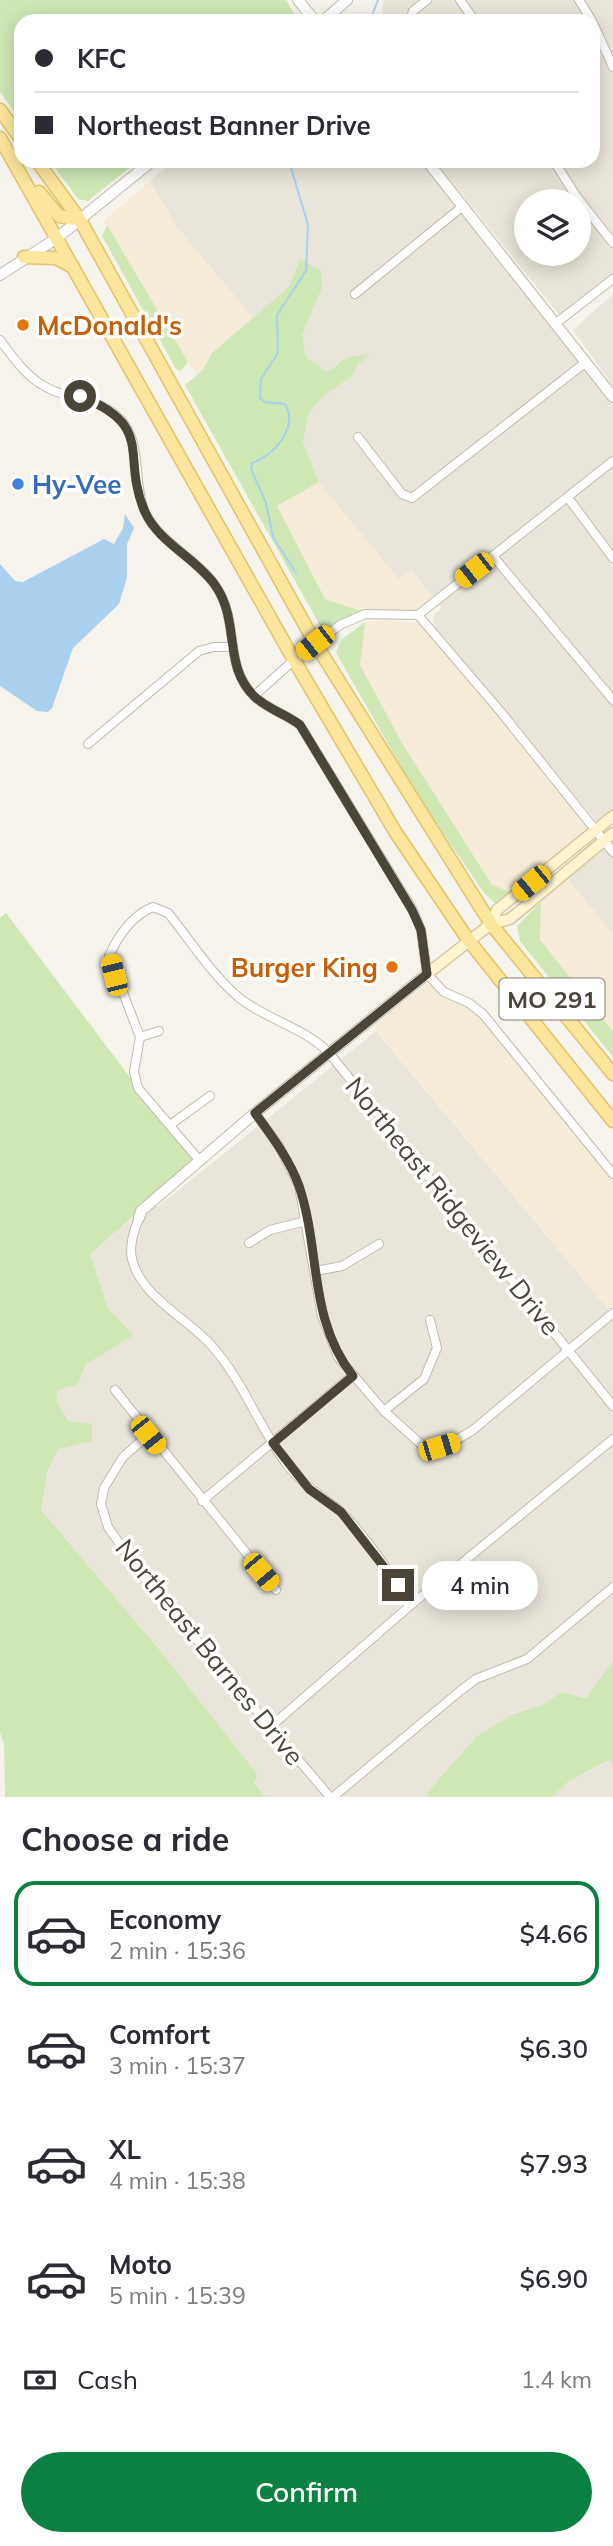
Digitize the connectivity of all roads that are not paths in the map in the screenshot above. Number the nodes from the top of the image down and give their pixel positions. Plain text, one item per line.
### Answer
1 (298, 0) edge
2 (347, 0) edge
3 (427, 0) edge
4 (309, 14) edge
5 (331, 14) edge
6 (412, 14) edge
7 (600, 38) edge
8 (613, 67) edge
9 (0, 110) edge
10 (14, 129) edge
11 (0, 138) edge
12 (13, 158) edge
13 (18, 168) edge
14 (21, 168) edge
15 (42, 168) edge
16 (143, 168) edge
17 (433, 168) edge
18 (558, 168) edge
19 (463, 206) junction
20 (80, 220) junction
21 (57, 238) junction
22 (613, 243) edge
23 (24, 257) junction
24 (73, 267) junction
25 (0, 275) edge
26 (613, 279) edge
27 (355, 294) dead end
28 (555, 324) junction
29 (0, 340) edge
30 (586, 362) junction
31 (613, 397) edge
32 (358, 438) dead end
33 (613, 461) edge
34 (569, 499) junction
35 (493, 556) junction
36 (613, 558) edge
37 (418, 615) junction
38 (315, 643) junction
39 (231, 647) junction
40 (294, 660) junction
41 (254, 696) junction
42 (613, 700) edge
43 (88, 744) dead end
44 (613, 816) edge
45 (596, 830) junction
46 (608, 837) edge
47 (613, 852) edge
48 (548, 869) junction
49 (557, 879) junction
50 (491, 924) junction
51 (469, 942) junction
52 (427, 974) junction
53 (159, 1031) dead end
54 (140, 1037) junction
55 (329, 1053) junction
56 (613, 1074) edge
57 (210, 1096) dead end
58 (255, 1113) junction
59 (613, 1121) edge
60 (170, 1125) junction
61 (199, 1160) junction
62 (613, 1174) edge
63 (139, 1218) joint
64 (306, 1221) junction
65 (249, 1243) dead end
66 (379, 1244) dead end
67 (316, 1272) junction
68 (613, 1313) edge
69 (430, 1320) dead end
70 (569, 1349) junction
71 (353, 1376) junction
72 (115, 1390) dead end
73 (613, 1406) edge
74 (384, 1411) junction
75 (148, 1435) junction
76 (613, 1439) edge
77 (273, 1443) junction
78 (202, 1501) junction
79 (613, 1587) edge
80 (276, 1590) dead end
81 (412, 1604) junction
82 (270, 1727) junction
83 (332, 1797) edge

1 - 4 street
2 - 5 street
3 - 6 street
7 - 8 street
9 - 10 main road
11 - 12 main road, MO 291
13 - 21 main road, MO 291
14 - 20 main road
15 - 20 main road, MO 291
16 - 20 street
17 - 19 street
18 - 22 street
19 - 27 street
19 - 28 street
20 - 21 street
20 - 38 main road, MO 291
21 - 23 street
21 - 24 main road, MO 291
23 - 24 main road
23 - 25 street
24 - 40 main road, MO 291
26 - 28 street
28 - 30 street
29 - 39 street
30 - 31 street
30 - 32 street
33 - 34 street
34 - 35 street
34 - 36 street
35 - 37 street
35 - 42 street
37 - 38 street
37 - 45 street
38 - 40 street
38 - 50 main road, MO 291
39 - 41 street
39 - 43 street
40 - 41 street
40 - 51 main road, MO 291
41 - 52 street
44 - 45 main road
45 - 46 street
45 - 48 main road
46 - 47 street
46 - 49 main road
48 - 49 main road
48 - 50 main road
49 - 50 main road
50 - 51 main road
50 - 56 main road, MO 291
51 - 52 main road
51 - 59 main road, MO 291
52 - 55 street
52 - 62 street
53 - 54 street
54 - 55 street, Northeast Ridgeview Drive
54 - 60 street
55 - 58 street
55 - 70 street, Northeast Ridgeview Drive
57 - 60 street
58 - 61 street
58 - 64 street
60 - 61 street
61 - 63 street
63 - 77 street
64 - 65 street
64 - 67 street
66 - 67 street
67 - 71 street
68 - 70 street
69 - 74 street
70 - 73 street, Northeast Ridgeview Drive
70 - 74 street
71 - 74 street
71 - 77 street
72 - 75 street
75 - 78 street
75 - 82 street, Northeast Barnes Drive
76 - 81 street
77 - 78 street
77 - 81 street
78 - 80 street
79 - 83 street
81 - 82 street
82 - 83 street, Northeast Barnes Drive

